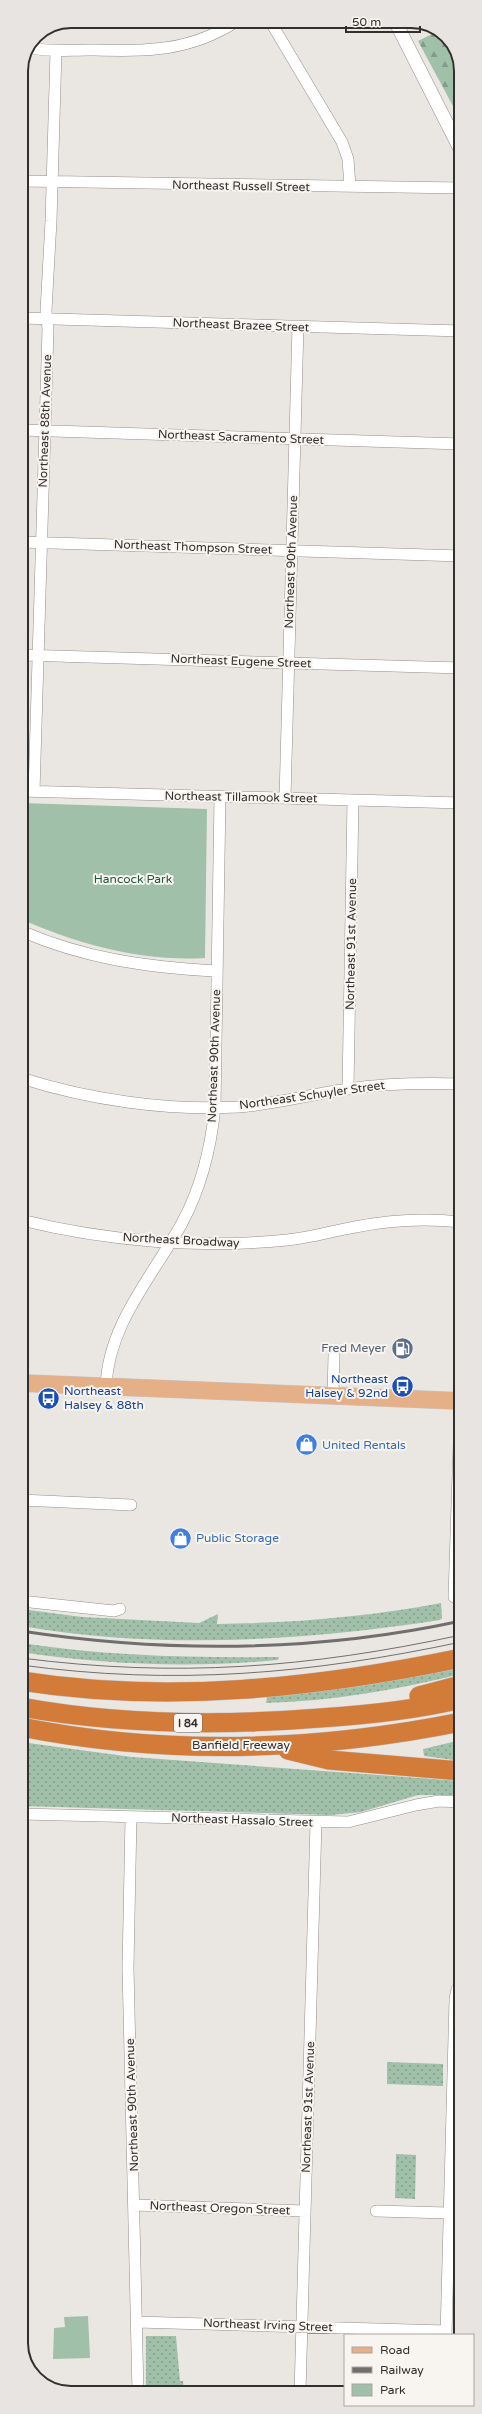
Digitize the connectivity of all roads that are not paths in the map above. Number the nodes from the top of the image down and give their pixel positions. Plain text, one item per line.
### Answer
1 (223, 28) edge
2 (274, 28) edge
3 (399, 28) edge
4 (34, 48) edge
5 (56, 51) junction
6 (454, 137) edge
7 (28, 181) edge
8 (52, 182) junction
9 (350, 186) junction
10 (454, 188) edge
11 (28, 318) edge
12 (47, 318) junction
13 (298, 326) junction
14 (454, 331) edge
15 (28, 430) edge
16 (44, 431) junction
17 (295, 439) junction
18 (454, 444) edge
19 (28, 542) edge
20 (41, 542) junction
21 (292, 550) junction
22 (454, 556) edge
23 (28, 655) edge
24 (38, 655) junction
25 (289, 663) junction
26 (454, 668) edge
27 (28, 792) edge
28 (34, 792) junction
29 (220, 797) junction
30 (285, 798) junction
31 (353, 800) junction
32 (454, 803) edge
33 (28, 934) edge
34 (216, 971) junction
35 (28, 1080) edge
36 (454, 1084) edge
37 (348, 1089) junction
38 (215, 1107) junction
39 (28, 1221) edge
40 (454, 1221) edge
41 (171, 1242) junction
42 (334, 1355) dead end
43 (28, 1383) edge
44 (106, 1387) junction
45 (333, 1396) junction
46 (454, 1401) edge
47 (28, 1500) edge
48 (131, 1505) dead end
49 (28, 1602) edge
50 (120, 1609) dead end
51 (454, 1659) edge
52 (28, 1682) edge
53 (454, 1687) edge
54 (454, 1700) edge
55 (28, 1707) edge
56 (355, 1716) junction
57 (454, 1723) edge
58 (28, 1728) edge
59 (272, 1747) junction
60 (454, 1770) edge
61 (454, 1802) edge
62 (28, 1814) edge
63 (131, 1817) junction
64 (316, 1822) junction
65 (454, 2175) edge
66 (134, 2206) junction
67 (305, 2211) junction
68 (376, 2212) dead end
69 (448, 2213) junction
70 (137, 2322) junction
71 (301, 2326) junction
72 (446, 2333) edge
73 (138, 2386) edge
74 (300, 2386) edge

1 - 5 street
2 - 9 street
3 - 6 street
4 - 5 street
5 - 8 street, Northeast 88th Avenue
7 - 8 street, Northeast Russell Street
8 - 9 street, Northeast Russell Street
8 - 12 street, Northeast 88th Avenue
9 - 10 street, Northeast Russell Street
11 - 12 street, Northeast Brazee Street
12 - 13 street, Northeast Brazee Street
12 - 16 street, Northeast 88th Avenue
13 - 14 street, Northeast Brazee Street
13 - 17 street, Northeast 90th Avenue
15 - 16 street, Northeast Sacramento Street
16 - 17 street, Northeast Sacramento Street
16 - 20 street, Northeast 88th Avenue
17 - 18 street, Northeast Sacramento Street
17 - 21 street, Northeast 90th Avenue
19 - 20 street, Northeast Thompson Street
20 - 21 street, Northeast Thompson Street
20 - 24 street, Northeast 88th Avenue
21 - 22 street, Northeast Thompson Street
21 - 25 street, Northeast 90th Avenue
23 - 24 street, Northeast Eugene Street
24 - 25 street, Northeast Eugene Street
24 - 28 street, Northeast 88th Avenue
25 - 26 street, Northeast Eugene Street
25 - 30 street, Northeast 90th Avenue
27 - 28 street, Northeast Tillamook Street
28 - 29 street, Northeast Tillamook Street
29 - 30 street, Northeast Tillamook Street
29 - 34 street, Northeast 90th Avenue
30 - 31 street, Northeast Tillamook Street
31 - 32 street, Northeast Tillamook Street
31 - 37 street, Northeast 91st Avenue
33 - 34 street
34 - 38 street, Northeast 90th Avenue
35 - 38 street, Northeast Schuyler Street
36 - 37 street, Northeast Schuyler Street
37 - 38 street, Northeast Schuyler Street
38 - 41 street, Northeast 90th Avenue
39 - 41 street, Northeast Broadway
40 - 41 street, Northeast Broadway
41 - 44 street, Northeast 90th Avenue
42 - 45 street
43 - 44 main road
44 - 45 main road
45 - 46 main road
47 - 48 street
49 - 50 street
51 - 52 highway
53 - 56 highway
54 - 56 highway, Banfield Freeway / I 84
55 - 56 highway, Banfield Freeway / I 84
57 - 59 highway, Banfield Freeway / I 84
58 - 59 highway, Banfield Freeway / I 84
59 - 60 highway
61 - 64 street, Northeast Hassalo Street
62 - 63 street, Northeast Hassalo Street
63 - 64 street, Northeast Hassalo Street
63 - 66 street, Northeast 90th Avenue
64 - 67 street, Northeast 91st Avenue
65 - 69 street
66 - 67 street, Northeast Oregon Street
66 - 70 street, Northeast 90th Avenue
67 - 71 street, Northeast 91st Avenue
68 - 69 street
69 - 72 street
70 - 71 street, Northeast Irving Street
70 - 73 street, Northeast 90th Avenue
71 - 72 street, Northeast Irving Street
71 - 74 street, Northeast 91st Avenue

